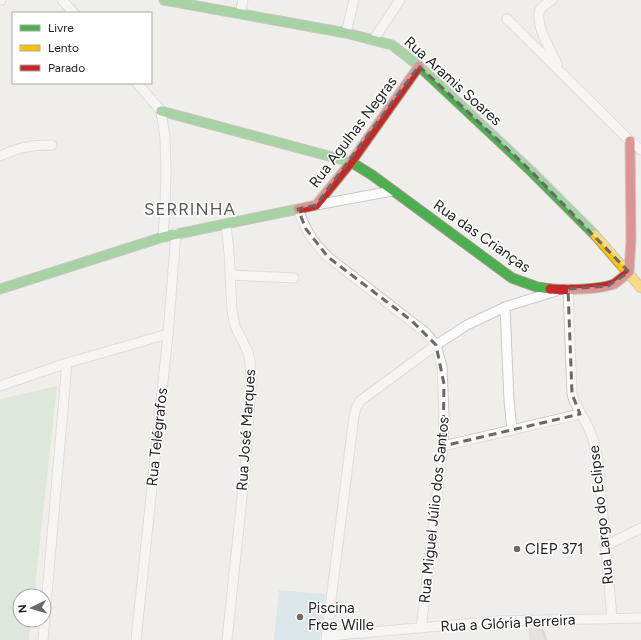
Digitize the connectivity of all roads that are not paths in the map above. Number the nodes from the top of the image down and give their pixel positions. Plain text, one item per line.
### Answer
1 (62, 0) edge
2 (164, 0) edge
3 (243, 0) edge
4 (354, 0) edge
5 (400, 0) edge
6 (552, 0) edge
7 (73, 12) edge
8 (240, 14) junction
9 (507, 19) dead end
10 (346, 33) junction
11 (374, 39) junction
12 (419, 66) junction
13 (559, 69) junction
14 (138, 84) edge
15 (161, 110) junction
16 (630, 141) junction
17 (52, 145) dead end
18 (641, 150) edge
19 (0, 156) edge
20 (351, 162) junction
21 (392, 191) junction
22 (316, 205) junction
23 (298, 209) junction
24 (226, 224) junction
25 (176, 233) junction
26 (163, 237) junction
27 (629, 272) junction
28 (230, 275) junction
29 (294, 278) dead end
30 (641, 288) edge
31 (0, 289) edge
32 (563, 290) junction
33 (505, 307) junction
34 (168, 334) junction
35 (436, 345) junction
36 (67, 363) junction
37 (0, 386) edge
38 (580, 414) junction
39 (512, 430) junction
40 (443, 446) junction
41 (641, 528) edge
42 (605, 546) junction
43 (612, 618) junction
44 (641, 618) edge
45 (421, 628) junction
46 (326, 638) edge
47 (43, 640) edge
48 (136, 640) edge
49 (227, 640) edge

1 - 7 street
2 - 8 street, Rua Aramis Soares
3 - 8 street
4 - 10 street
5 - 11 street
6 - 13 street
8 - 10 street, Rua Aramis Soares
9 - 13 street
10 - 11 street, Rua Aramis Soares
11 - 12 street, Rua Aramis Soares
12 - 20 street, Rua Agulhas Negras
12 - 27 street, Rua Aramis Soares
13 - 16 street
14 - 15 street
15 - 20 street
15 - 26 street
16 - 18 street
16 - 27 street
17 - 19 street
20 - 21 street, Rua das Crianças
20 - 22 street, Rua Agulhas Negras
21 - 22 street
21 - 32 street, Rua das Crianças
22 - 23 street, Rua Agulhas Negras
23 - 24 street, Rua Agulhas Negras
23 - 35 street
24 - 25 street, Rua Agulhas Negras
24 - 28 street, Rua José Marques
25 - 26 street, Rua Agulhas Negras
25 - 34 street, Rua Telégrafos
26 - 31 street, Rua Agulhas Negras
27 - 30 street, Rua Aramis Soares
27 - 32 street, Rua das Crianças
28 - 29 street
28 - 49 street, Rua José Marques
32 - 33 street
32 - 38 street, Rua Largo do Eclipse
33 - 35 street
33 - 39 street
34 - 36 street
34 - 48 street, Rua Telégrafos
35 - 40 street, Rua Miguel Júlio dos Santos
35 - 46 street
36 - 37 street
36 - 47 street
38 - 39 street
38 - 42 street, Rua Largo do Eclipse
39 - 40 street
40 - 45 street, Rua Miguel Júlio dos Santos
41 - 42 street
42 - 43 street, Rua Largo do Eclipse
43 - 44 street, Rua a Glória Perreira
43 - 45 street, Rua a Glória Perreira
45 - 46 street, Rua a Glória Perreira

